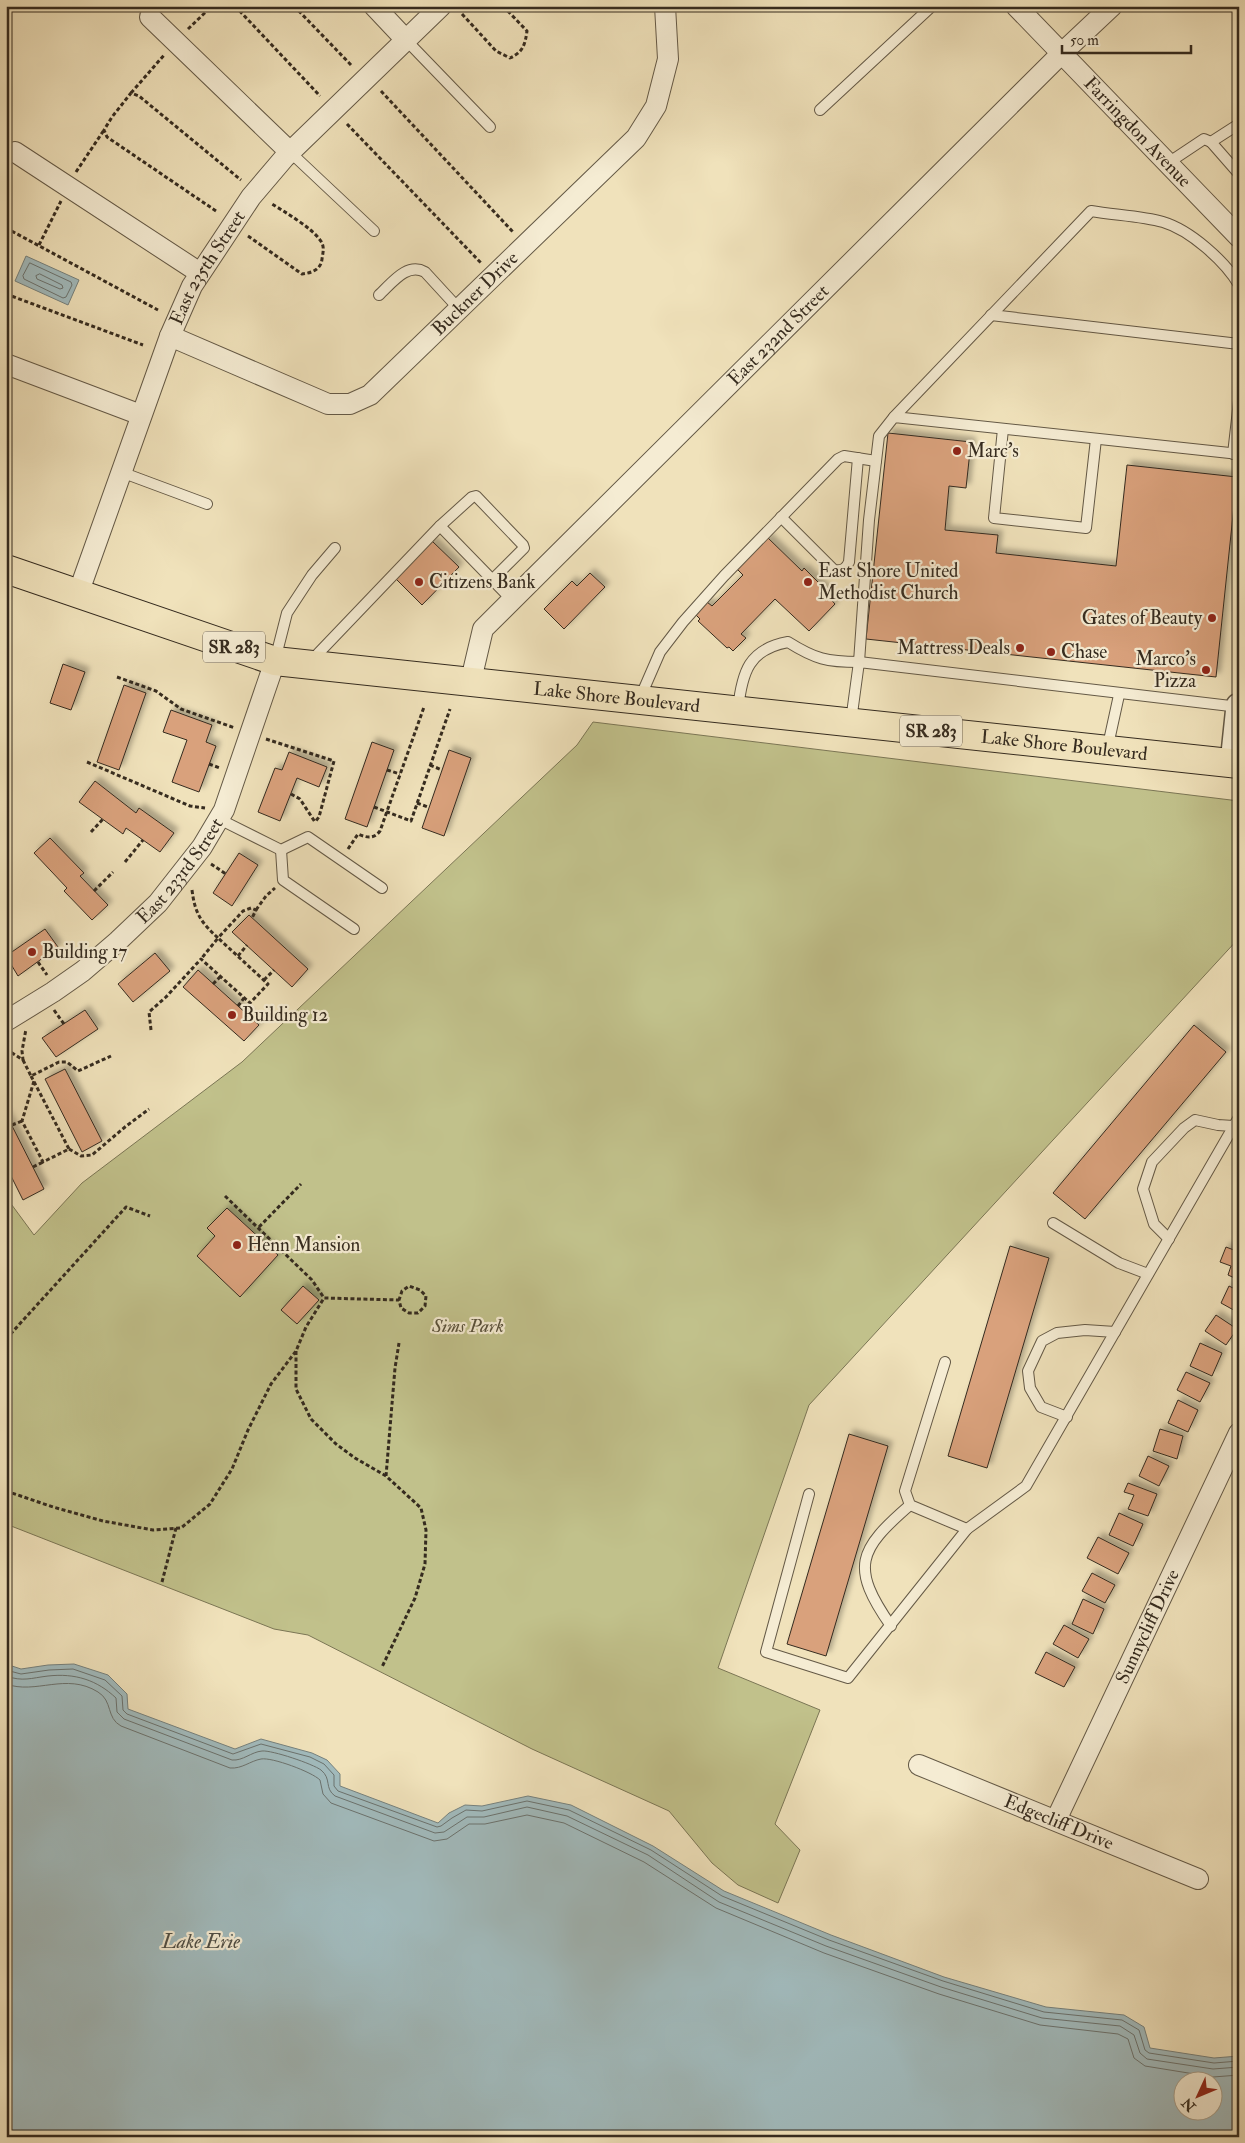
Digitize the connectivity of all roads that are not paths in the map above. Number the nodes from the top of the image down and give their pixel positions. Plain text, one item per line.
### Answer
1 (374, 6) edge
2 (441, 6) edge
3 (665, 6) edge
4 (932, 6) edge
5 (1016, 6) edge
6 (1112, 6) edge
7 (150, 17) dead end
8 (406, 40) junction
9 (1062, 53) junction
10 (820, 110) dead end
11 (1239, 124) edge
12 (490, 127) dead end
13 (1211, 142) junction
14 (14, 152) dead end
15 (290, 152) junction
16 (1168, 163) junction
17 (1239, 174) edge
18 (374, 231) dead end
19 (1239, 237) edge
20 (200, 273) junction
21 (1239, 285) edge
22 (379, 295) dead end
23 (459, 309) junction
24 (991, 315) junction
25 (170, 336) junction
26 (1239, 344) edge
27 (6, 364) edge
28 (1239, 401) edge
29 (141, 415) junction
30 (894, 417) junction
31 (1003, 429) junction
32 (1096, 439) junction
33 (1236, 454) edge
34 (858, 458) junction
35 (876, 461) junction
36 (121, 472) junction
37 (207, 504) dead end
38 (781, 517) junction
39 (440, 526) junction
40 (336, 548) dead end
41 (8, 576) edge
42 (492, 580) junction
43 (78, 594) junction
44 (512, 600) junction
45 (275, 661) junction
46 (859, 662) junction
47 (308, 664) junction
48 (471, 680) junction
49 (1119, 694) junction
50 (640, 699) junction
51 (1239, 706) edge
52 (738, 710) junction
53 (851, 722) junction
54 (1107, 750) junction
55 (1236, 764) edge
56 (215, 813) junction
57 (282, 850) junction
58 (382, 888) dead end
59 (354, 929) dead end
60 (6, 1021) edge
61 (1239, 1117) edge
62 (1233, 1126) junction
63 (1053, 1224) dead end
64 (1169, 1238) junction
65 (1148, 1274) junction
66 (1115, 1332) junction
67 (945, 1362) dead end
68 (1066, 1416) junction
69 (1239, 1433) edge
70 (809, 1494) dead end
71 (910, 1505) junction
72 (967, 1530) junction
73 (891, 1626) junction
74 (919, 1765) dead end
75 (1056, 1820) junction
76 (1198, 1879) dead end

1 - 8 street
2 - 8 street, East 235th Street
3 - 23 street, Buckner Drive
4 - 10 lane
5 - 9 street, Farringdon Avenue
6 - 9 street, East 232nd Street
7 - 15 street
8 - 12 lane
8 - 15 street, East 235th Street
9 - 16 street, Farringdon Avenue
9 - 44 street, East 232nd Street
11 - 13 lane
13 - 16 lane
13 - 17 lane
14 - 20 street
15 - 18 lane
15 - 20 street, East 235th Street
16 - 19 street, Farringdon Avenue
20 - 25 street, East 235th Street
21 - 24 lane
22 - 23 lane
23 - 25 street, Buckner Drive
24 - 26 lane
24 - 30 lane
25 - 29 street, East 235th Street
27 - 29 street
28 - 33 lane
29 - 36 street, East 235th Street
30 - 31 lane
30 - 35 lane
31 - 32 lane
31 - 32 lane
32 - 33 lane
34 - 35 lane
34 - 38 lane
34 - 38 lane
35 - 46 lane
36 - 37 lane
36 - 43 street, East 235th Street
38 - 50 lane
39 - 42 lane
39 - 42 lane
39 - 47 lane
40 - 45 lane
41 - 43 main road, Lake Shore Boulevard / SR 283
42 - 44 lane
43 - 45 main road, Lake Shore Boulevard / SR 283
44 - 48 street, East 232nd Street
45 - 47 main road, Lake Shore Boulevard / SR 283
45 - 56 street, East 233rd Street
46 - 49 lane
46 - 52 lane
46 - 53 lane
47 - 48 main road, Lake Shore Boulevard / SR 283
48 - 50 main road, Lake Shore Boulevard / SR 283
49 - 51 lane
49 - 54 lane
50 - 52 main road, Lake Shore Boulevard / SR 283
51 - 55 street
52 - 53 main road, Lake Shore Boulevard / SR 283
53 - 54 main road, Lake Shore Boulevard / SR 283
54 - 55 main road, Lake Shore Boulevard / SR 283
56 - 57 lane
56 - 60 street, East 233rd Street
57 - 58 lane
57 - 59 lane
61 - 62 lane
62 - 64 lane
62 - 64 lane
63 - 65 lane
64 - 65 lane
65 - 66 lane
66 - 68 lane
66 - 68 lane
67 - 71 lane
68 - 72 lane
69 - 75 street, Sunnycliff Drive
70 - 73 lane
71 - 72 lane
71 - 73 lane
72 - 73 lane
74 - 75 street, Edgecliff Drive
75 - 76 street, Edgecliff Drive

